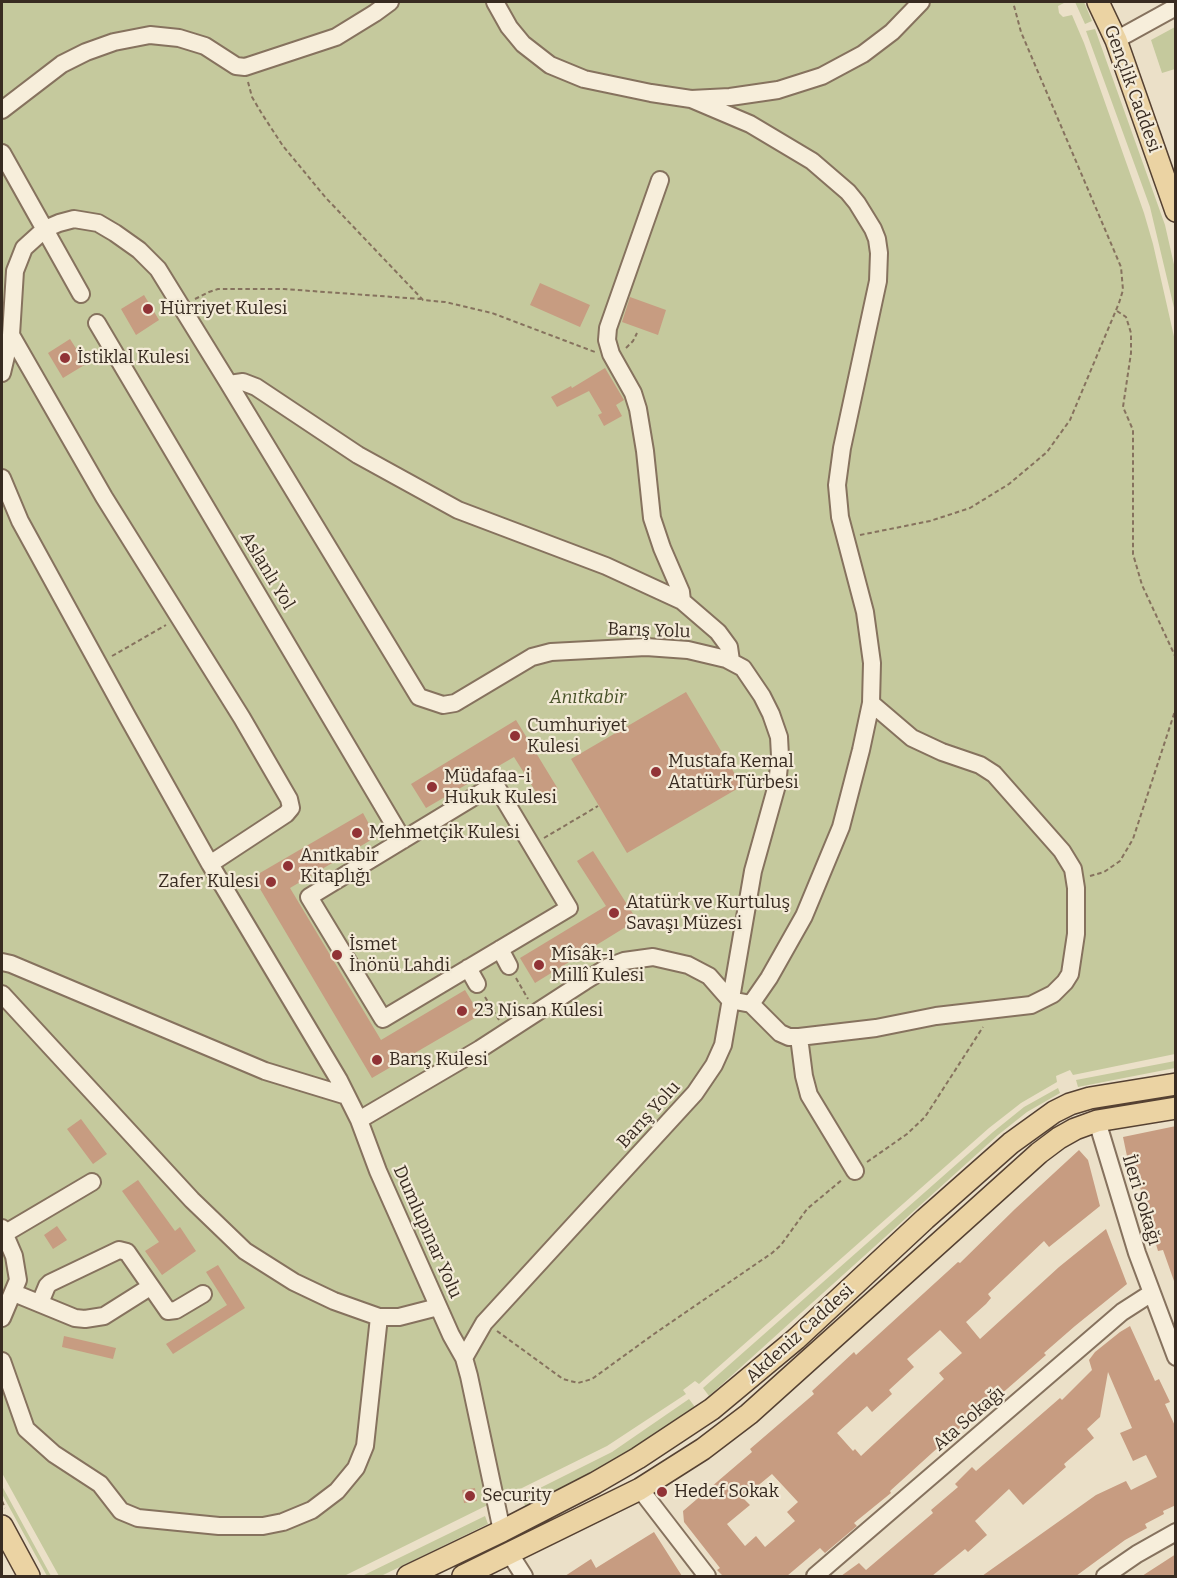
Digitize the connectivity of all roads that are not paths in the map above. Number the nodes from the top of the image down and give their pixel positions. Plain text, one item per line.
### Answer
1 (390, 2) edge
2 (495, 2) edge
3 (921, 2) edge
4 (1098, 2) edge
5 (1176, 7) edge
6 (1116, 39) junction
7 (691, 99) junction
8 (2, 110) edge
9 (2, 153) edge
10 (660, 180) dead end
11 (1176, 211) edge
12 (45, 230) junction
13 (81, 294) dead end
14 (97, 323) dead end
15 (10, 335) junction
16 (2, 373) edge
17 (229, 384) junction
18 (2, 478) edge
19 (682, 601) junction
20 (731, 661) junction
21 (871, 703) junction
22 (403, 840) junction
23 (210, 864) junction
24 (500, 949) junction
25 (2, 962) edge
26 (509, 966) dead end
27 (468, 968) junction
28 (477, 984) dead end
29 (2, 994) edge
30 (730, 1000) junction
31 (751, 1004) junction
32 (799, 1037) junction
33 (1176, 1084) edge
34 (347, 1096) junction
35 (1176, 1108) edge
36 (359, 1120) junction
37 (1097, 1121) junction
38 (855, 1171) road end
39 (92, 1182) dead end
40 (3, 1231) edge
41 (150, 1287) junction
42 (14, 1293) junction
43 (203, 1294) dead end
44 (1150, 1294) junction
45 (40, 1303) junction
46 (438, 1307) junction
47 (379, 1317) junction
48 (2, 1318) edge
49 (1176, 1357) edge
50 (464, 1358) junction
51 (2, 1360) edge
52 (640, 1489) junction
53 (2, 1526) edge
54 (502, 1532) junction
55 (1176, 1532) edge
56 (510, 1554) junction
57 (29, 1576) edge
58 (408, 1576) edge
59 (463, 1576) edge
60 (524, 1576) edge
61 (707, 1576) edge
62 (815, 1576) edge
63 (1105, 1576) edge

1 - 8 street
2 - 7 street
3 - 7 street
4 - 6 main road, Gençlik Caddesi
5 - 6 street
6 - 11 main road, Gençlik Caddesi
7 - 21 street
9 - 12 street
10 - 19 street
12 - 13 street
12 - 15 street
12 - 17 street, Barış Yolu
14 - 22 street, Aslanlı Yol
15 - 16 street
15 - 23 street
17 - 19 street
17 - 20 street, Barış Yolu
18 - 23 street, Dumlupınar Yolu
19 - 20 street
20 - 30 street, Barış Yolu
21 - 31 street
21 - 32 street
22 - 24 street
22 - 27 street
23 - 34 street, Dumlupınar Yolu
24 - 26 street
24 - 27 street
25 - 34 street
27 - 28 street
29 - 47 street
30 - 31 street
30 - 36 street
30 - 50 street, Barış Yolu
31 - 32 street
32 - 38 street
33 - 54 main road, Akdeniz Caddesi
34 - 36 street, Dumlupınar Yolu
35 - 37 main road, Akdeniz Caddesi
36 - 46 street, Dumlupınar Yolu
37 - 44 street, İleri Sokağı
37 - 52 main road, Akdeniz Caddesi
39 - 40 street
40 - 42 street
41 - 43 street
41 - 45 street
41 - 45 street
42 - 45 street
42 - 48 street
44 - 49 street, İleri Sokağı
44 - 62 street, Ata Sokağı
46 - 47 street
46 - 50 street, Dumlupınar Yolu
47 - 51 street
50 - 54 street, Dumlupınar Yolu
52 - 56 main road, Akdeniz Caddesi
52 - 61 street
53 - 57 main road
54 - 56 main road
54 - 58 main road, Akdeniz Caddesi
55 - 63 street
56 - 59 main road, Akdeniz Caddesi
56 - 60 street

